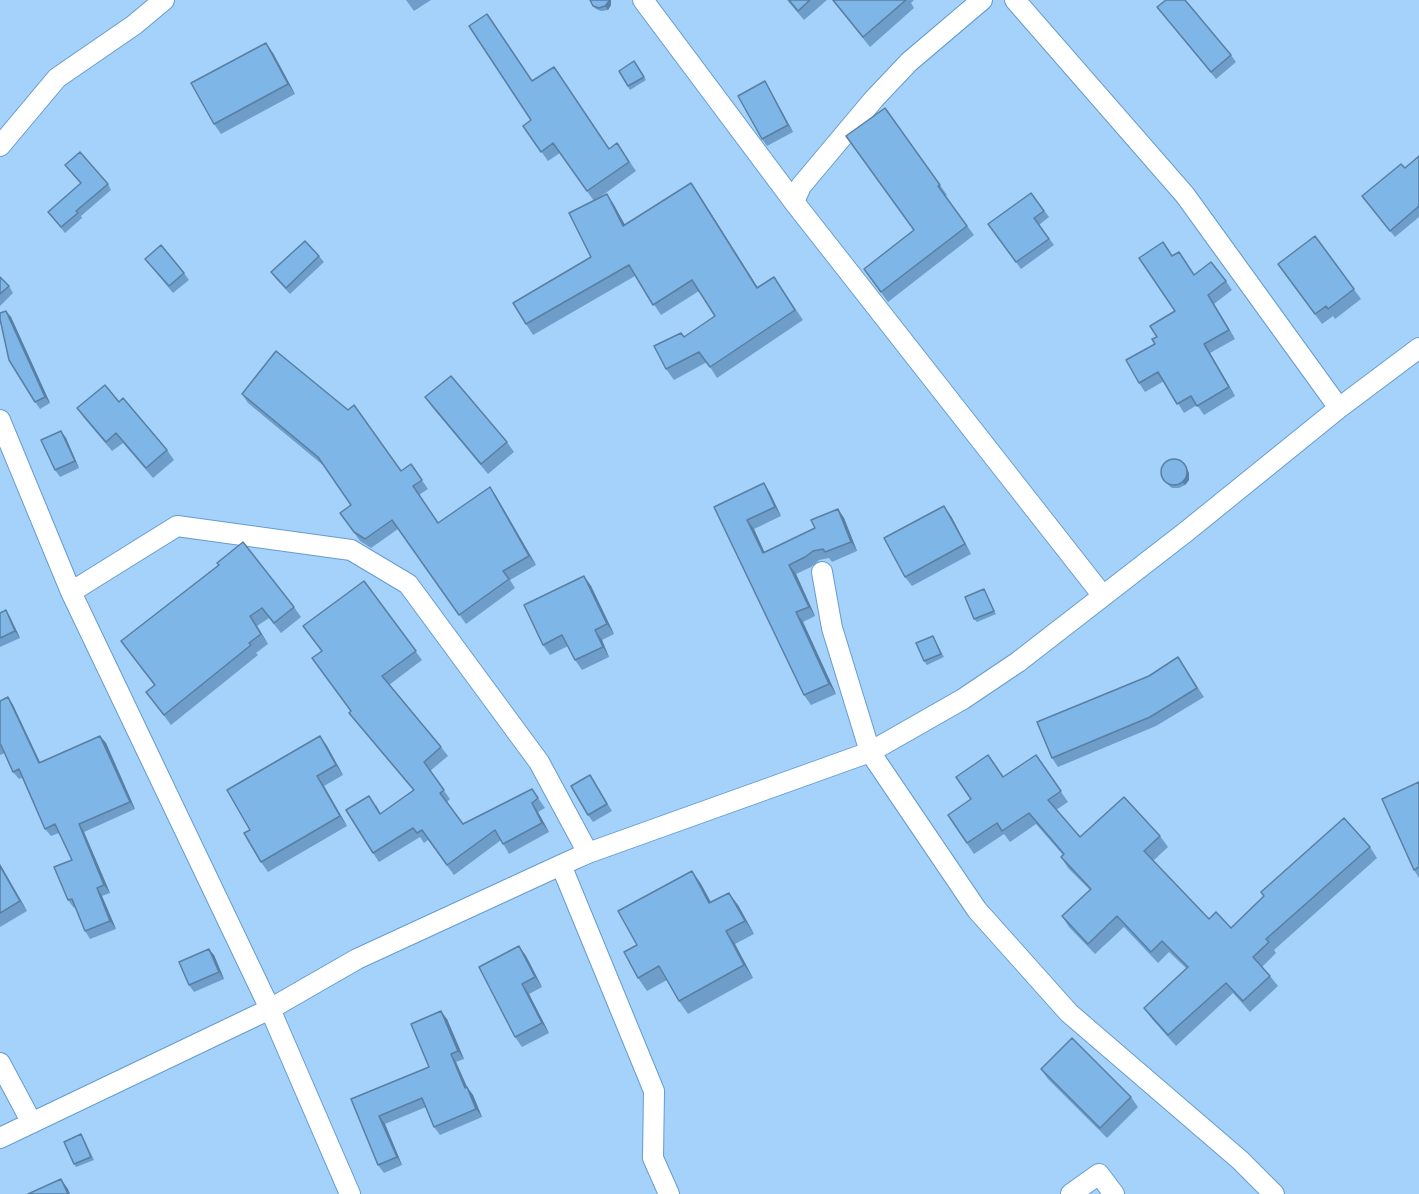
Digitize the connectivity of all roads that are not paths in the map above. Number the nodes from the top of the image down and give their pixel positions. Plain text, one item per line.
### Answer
1 (165, 0) edge
2 (643, 0) edge
3 (982, 0) edge
4 (1015, 0) edge
5 (0, 146) edge
6 (794, 202) junction
7 (1419, 349) edge
8 (1340, 408) junction
9 (0, 420) edge
10 (822, 572) dead end
11 (71, 592) junction
12 (1103, 597) junction
13 (870, 752) junction
14 (588, 853) junction
15 (561, 865) junction
16 (270, 1009) junction
17 (0, 1064) edge
18 (32, 1123) junction
19 (0, 1138) edge
20 (350, 1194) edge
21 (669, 1194) edge
22 (1071, 1194) edge
23 (1114, 1194) edge
24 (1274, 1194) edge

1 - 5 street
2 - 6 street
3 - 6 street
4 - 8 street
6 - 12 street
7 - 8 street
8 - 12 street
9 - 11 street
10 - 13 street
11 - 14 street
11 - 16 street
12 - 13 street
13 - 14 street
13 - 24 street
14 - 15 street
15 - 16 street
15 - 21 street
16 - 18 street
16 - 20 street
17 - 18 street
18 - 19 street
22 - 23 street

